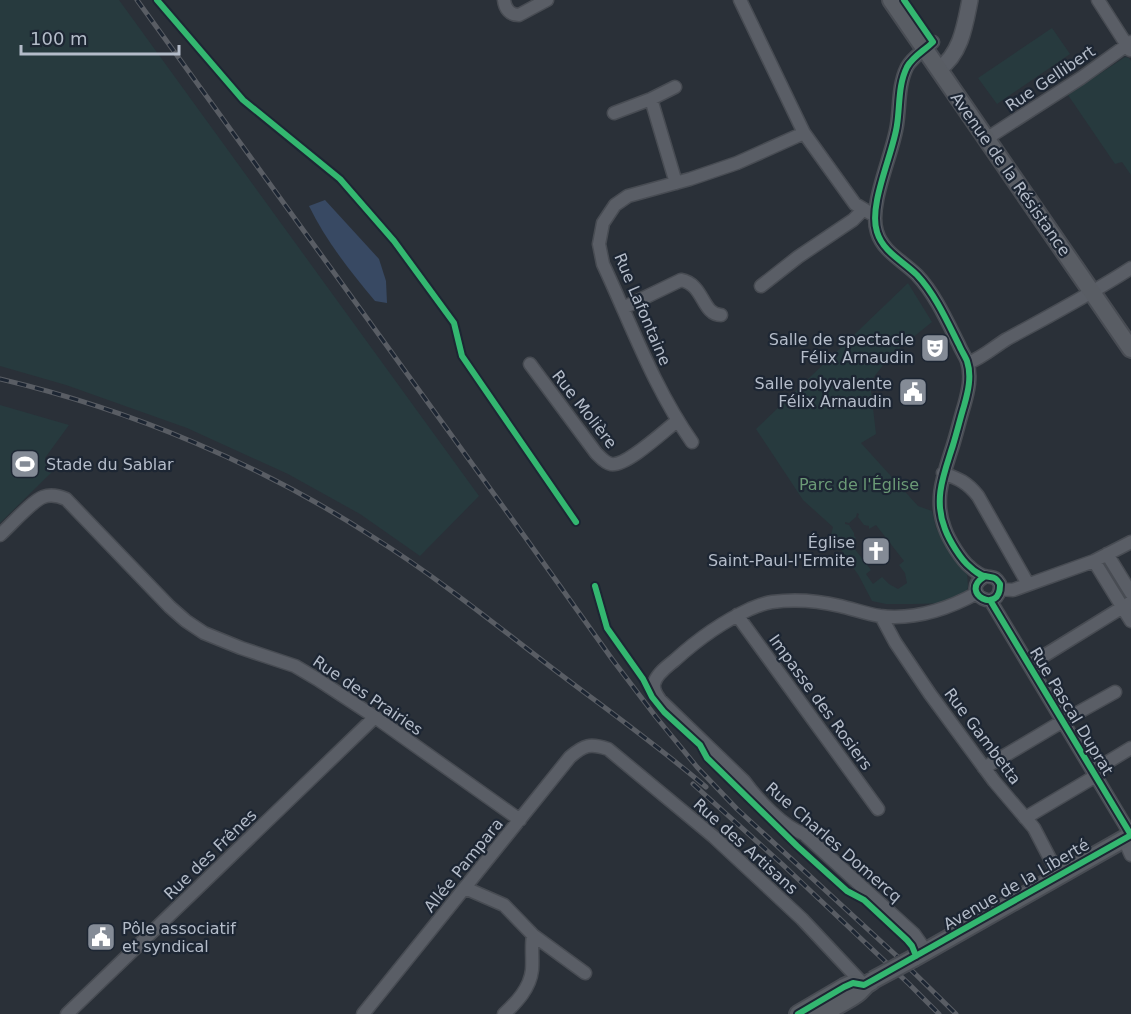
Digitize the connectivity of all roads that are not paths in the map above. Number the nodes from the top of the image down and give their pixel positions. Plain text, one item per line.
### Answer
1 (504, 0) edge
2 (740, 0) edge
3 (891, 0) edge
4 (904, 0) edge
5 (970, 0) edge
6 (1098, 0) edge
7 (542, 1) edge
8 (929, 46) junction
9 (1130, 46) edge
10 (943, 66) junction
11 (675, 87) dead end
12 (651, 99) junction
13 (614, 113) dead end
14 (804, 133) junction
15 (991, 136) junction
16 (676, 183) junction
17 (869, 212) junction
18 (1131, 268) edge
19 (761, 286) dead end
20 (1097, 290) junction
21 (623, 308) junction
22 (721, 315) dead end
23 (1131, 331) edge
24 (1131, 348) edge
25 (530, 363) dead end
26 (968, 363) junction
27 (677, 421) junction
28 (692, 442) dead end
29 (943, 473) junction
30 (0, 535) edge
31 (1131, 542) edge
32 (1107, 554) junction
33 (1094, 561) junction
34 (984, 576) junction
35 (1028, 584) junction
36 (1000, 589) junction
37 (977, 593) junction
38 (1131, 593) edge
39 (990, 600) junction
40 (1127, 605) edge
41 (737, 615) junction
42 (881, 616) junction
43 (1131, 621) edge
44 (1029, 665) junction
45 (1115, 692) dead end
46 (375, 717) junction
47 (1063, 721) junction
48 (594, 745) joint
49 (1131, 748) edge
50 (984, 768) junction
51 (1095, 776) junction
52 (878, 808) dead end
53 (1025, 818) junction
54 (520, 820) junction
55 (1127, 837) edge
56 (1131, 855) edge
57 (1059, 876) junction
58 (465, 888) junction
59 (533, 935) junction
60 (920, 954) junction
61 (585, 973) dead end
62 (864, 986) junction
63 (67, 1014) edge
64 (363, 1014) edge
65 (504, 1014) edge
66 (798, 1014) edge
67 (822, 1014) edge

1 - 7 street
2 - 14 street
3 - 8 main road, Avenue de la Résistance
4 - 8 main road, Avenue de la Résistance
5 - 10 street
6 - 9 street
8 - 10 main road, Avenue de la Résistance
8 - 17 street
9 - 15 street, Rue Gellibert
10 - 15 main road, Avenue de la Résistance
11 - 12 street
12 - 13 street
12 - 16 street
14 - 16 street, Rue Lafontaine
14 - 17 street
15 - 20 main road, Avenue de la Résistance
16 - 21 street, Rue Lafontaine
17 - 19 street
17 - 26 street
18 - 20 street
20 - 23 main road, Avenue de la Résistance
20 - 24 main road, Avenue de la Résistance
20 - 26 street
21 - 22 street
21 - 27 street, Rue Lafontaine
25 - 27 street, Rue Molière
26 - 29 street
27 - 28 street, Rue Lafontaine
29 - 34 street
29 - 35 street
30 - 46 street, Rue des Prairies
31 - 32 street
32 - 33 street
32 - 38 street
33 - 35 street
33 - 40 street
34 - 36 street
34 - 37 street
35 - 36 street
36 - 39 street
37 - 39 street
37 - 42 street
39 - 44 street, Rue Pascal Duprat
40 - 43 street
40 - 44 street
41 - 42 street
41 - 52 street, Impasse des Rosiers
41 - 60 street, Rue Charles Domercq
42 - 50 street, Rue Gambetta
44 - 47 street, Rue Pascal Duprat
45 - 47 street
46 - 54 street, Rue des Prairies
46 - 63 street, Rue des Frênes
47 - 50 street
47 - 51 street, Rue Pascal Duprat
48 - 54 street, Allée Pampara
48 - 62 street, Rue des Artisans
49 - 51 street
50 - 53 street, Rue Gambetta
51 - 53 street
51 - 55 street, Rue Pascal Duprat
53 - 57 street, Rue Gambetta
54 - 58 street, Allée Pampara
55 - 56 street, Rue Pascal Duprat
55 - 57 main road, Avenue de la Liberté
57 - 60 main road, Avenue de la Liberté
58 - 59 street
58 - 64 street, Allée Pampara
59 - 61 street
59 - 65 street
60 - 62 main road, Avenue de la Liberté, bridge
62 - 66 main road
62 - 67 main road

